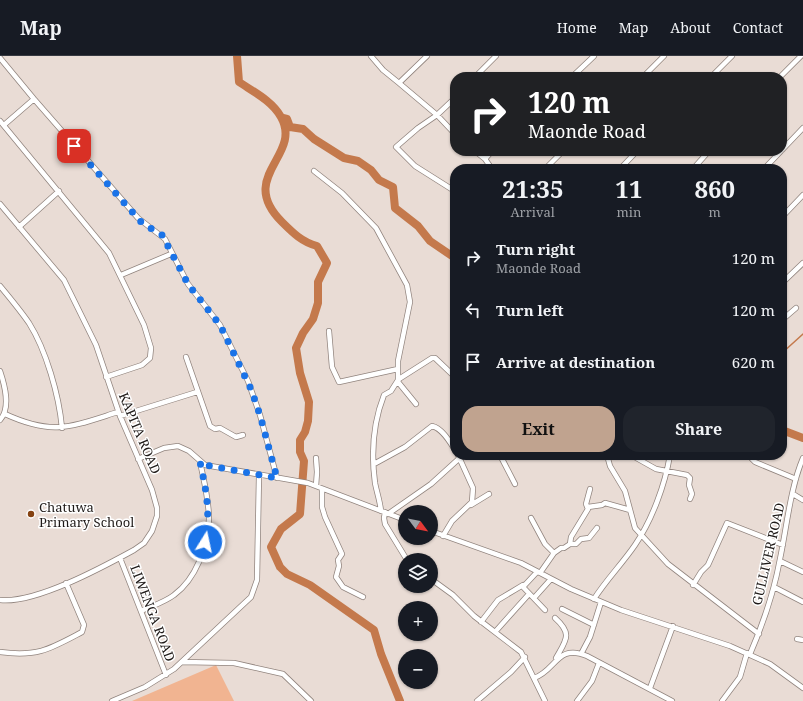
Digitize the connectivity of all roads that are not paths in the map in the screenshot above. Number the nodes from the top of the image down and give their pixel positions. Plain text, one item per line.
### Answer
1 (371, 56) edge
2 (427, 56) edge
3 (496, 56) edge
4 (594, 56) edge
5 (664, 56) edge
6 (732, 56) edge
7 (802, 56) edge
8 (0, 58) edge
9 (480, 72) edge
10 (577, 72) edge
11 (648, 72) edge
12 (716, 72) edge
13 (785, 72) edge
14 (399, 83) junction
15 (34, 99) junction
16 (450, 103) edge
17 (437, 115) junction
18 (0, 120) edge
19 (4, 125) junction
20 (803, 128) edge
21 (450, 129) edge
22 (787, 146) edge
23 (481, 156) edge
24 (488, 156) edge
25 (558, 156) edge
26 (632, 156) edge
27 (705, 156) edge
28 (777, 156) edge
29 (485, 159) junction
30 (488, 164) edge
31 (550, 164) edge
32 (625, 164) edge
33 (697, 164) edge
34 (769, 164) edge
35 (314, 172) dead end
36 (450, 188) edge
37 (59, 192) junction
38 (803, 195) edge
39 (0, 204) edge
40 (787, 212) edge
41 (19, 227) junction
42 (171, 254) junction
43 (803, 262) edge
44 (121, 275) junction
45 (787, 278) edge
46 (0, 286) edge
47 (796, 308) dead end
48 (787, 316) edge
49 (329, 331) dead end
50 (186, 357) dead end
51 (398, 369) junction
52 (0, 371) edge
53 (450, 372) edge
54 (106, 377) junction
55 (398, 380) junction
56 (197, 392) junction
57 (416, 404) dead end
58 (5, 414) junction
59 (119, 414) junction
60 (0, 420) edge
61 (62, 428) junction
62 (242, 434) dead end
63 (450, 443) edge
64 (316, 458) dead end
65 (803, 458) edge
66 (138, 459) junction
67 (456, 460) edge
68 (462, 460) edge
69 (503, 460) edge
70 (608, 460) edge
71 (639, 460) edge
72 (669, 460) edge
73 (753, 460) edge
74 (200, 462) junction
75 (374, 464) junction
76 (667, 472) junction
77 (258, 475) junction
78 (277, 478) junction
79 (796, 479) junction
80 (515, 484) dead end
81 (316, 486) junction
82 (322, 488) junction
83 (590, 490) dead end
84 (489, 494) dead end
85 (793, 494) junction
86 (690, 499) dead end
87 (803, 500) edge
88 (471, 505) junction
89 (588, 507) junction
90 (630, 510) junction
91 (385, 512) junction
92 (398, 517) edge
93 (531, 518) dead end
94 (597, 528) dead end
95 (438, 534) edge
96 (642, 534) junction
97 (443, 536) junction
98 (570, 544) junction
99 (783, 545) junction
100 (403, 553) edge
101 (554, 553) junction
102 (120, 558) junction
103 (780, 561) junction
104 (539, 572) junction
105 (803, 572) edge
106 (552, 579) junction
107 (66, 583) junction
108 (438, 584) edge
109 (523, 585) junction
110 (693, 585) junction
111 (774, 588) junction
112 (529, 594) junction
113 (363, 597) dead end
114 (534, 598) junction
115 (594, 599) junction
116 (0, 600) edge
117 (601, 602) junction
118 (803, 602) edge
119 (562, 608) dead end
120 (545, 610) dead end
121 (141, 611) junction
122 (555, 618) dead end
123 (481, 622) junction
124 (594, 624) junction
125 (673, 626) junction
126 (495, 632) junction
127 (759, 634) junction
128 (797, 639) dead end
129 (803, 640) edge
130 (0, 652) edge
131 (582, 654) junction
132 (749, 654) junction
133 (524, 657) junction
134 (556, 659) junction
135 (182, 662) junction
136 (599, 662) junction
137 (166, 675) junction
138 (534, 678) junction
139 (650, 688) junction
140 (803, 688) edge
141 (112, 701) edge
142 (311, 701) edge
143 (477, 701) edge
144 (545, 701) edge
145 (577, 701) edge
146 (671, 701) edge
147 (722, 701) edge

1 - 14 street
2 - 14 street
3 - 9 street
4 - 10 street
5 - 11 street
6 - 12 street
7 - 13 street
8 - 15 street
14 - 17 street
15 - 19 street
15 - 42 street
16 - 17 street
17 - 21 street
17 - 36 street
18 - 19 street
19 - 37 street
20 - 22 street
23 - 29 street
24 - 29 street
25 - 31 street
26 - 32 street
27 - 33 street
28 - 34 street
29 - 30 street
35 - 51 street
37 - 41 street
37 - 44 street
38 - 40 street
39 - 41 street, KAPITA ROAD
41 - 54 street, KAPITA ROAD
42 - 44 street
42 - 78 street
43 - 45 street
44 - 54 street
46 - 61 street
47 - 48 street
49 - 51 street
50 - 56 street
51 - 55 street
52 - 58 street
53 - 55 street
54 - 59 street, KAPITA ROAD
55 - 57 street
55 - 75 street
56 - 59 street
56 - 62 street
58 - 60 street
58 - 61 street
59 - 61 street
59 - 66 street, KAPITA ROAD
63 - 75 street
64 - 81 street
65 - 79 street, GULLIVER ROAD
66 - 74 street
66 - 102 street, KAPITA ROAD
67 - 91 street
68 - 88 street
69 - 80 street
70 - 90 street
71 - 76 street
72 - 76 street
73 - 79 street
74 - 77 street
74 - 121 street
75 - 91 street
76 - 86 street
76 - 96 street
77 - 78 street
77 - 135 street
78 - 81 street
79 - 85 street, GULLIVER ROAD
81 - 82 street
82 - 91 street
82 - 113 street
83 - 89 street
84 - 88 street
85 - 87 street
85 - 99 street, GULLIVER ROAD
88 - 97 street
89 - 90 street
89 - 98 street
90 - 96 street
91 - 92 street
91 - 100 street
93 - 101 street
94 - 98 street
95 - 97 street
96 - 110 street
96 - 115 street
97 - 104 street
98 - 101 street
99 - 103 street, GULLIVER ROAD
99 - 110 street
101 - 104 street
102 - 107 street, KAPITA ROAD
102 - 121 street, LIWENGA ROAD
103 - 105 street
103 - 111 street, GULLIVER ROAD
104 - 106 street
104 - 109 street
106 - 114 street
106 - 115 street
107 - 116 street, KAPITA ROAD
107 - 130 street
108 - 123 street
109 - 112 street
109 - 123 street
110 - 127 street
111 - 118 street
111 - 127 street, GULLIVER ROAD
112 - 114 street
112 - 126 street
114 - 120 street
115 - 117 street
117 - 124 street
117 - 125 street
119 - 124 street
121 - 137 street, LIWENGA ROAD
122 - 134 street
123 - 126 street
124 - 131 street
125 - 132 street
125 - 139 street
126 - 133 street
127 - 132 street, GULLIVER ROAD
128 - 129 street
131 - 134 street
131 - 136 street
132 - 140 street
132 - 147 street, GULLIVER ROAD
133 - 138 street
133 - 143 street
134 - 138 street
135 - 137 street
135 - 142 street
136 - 139 street
136 - 145 street
137 - 141 street
138 - 144 street
139 - 146 street

